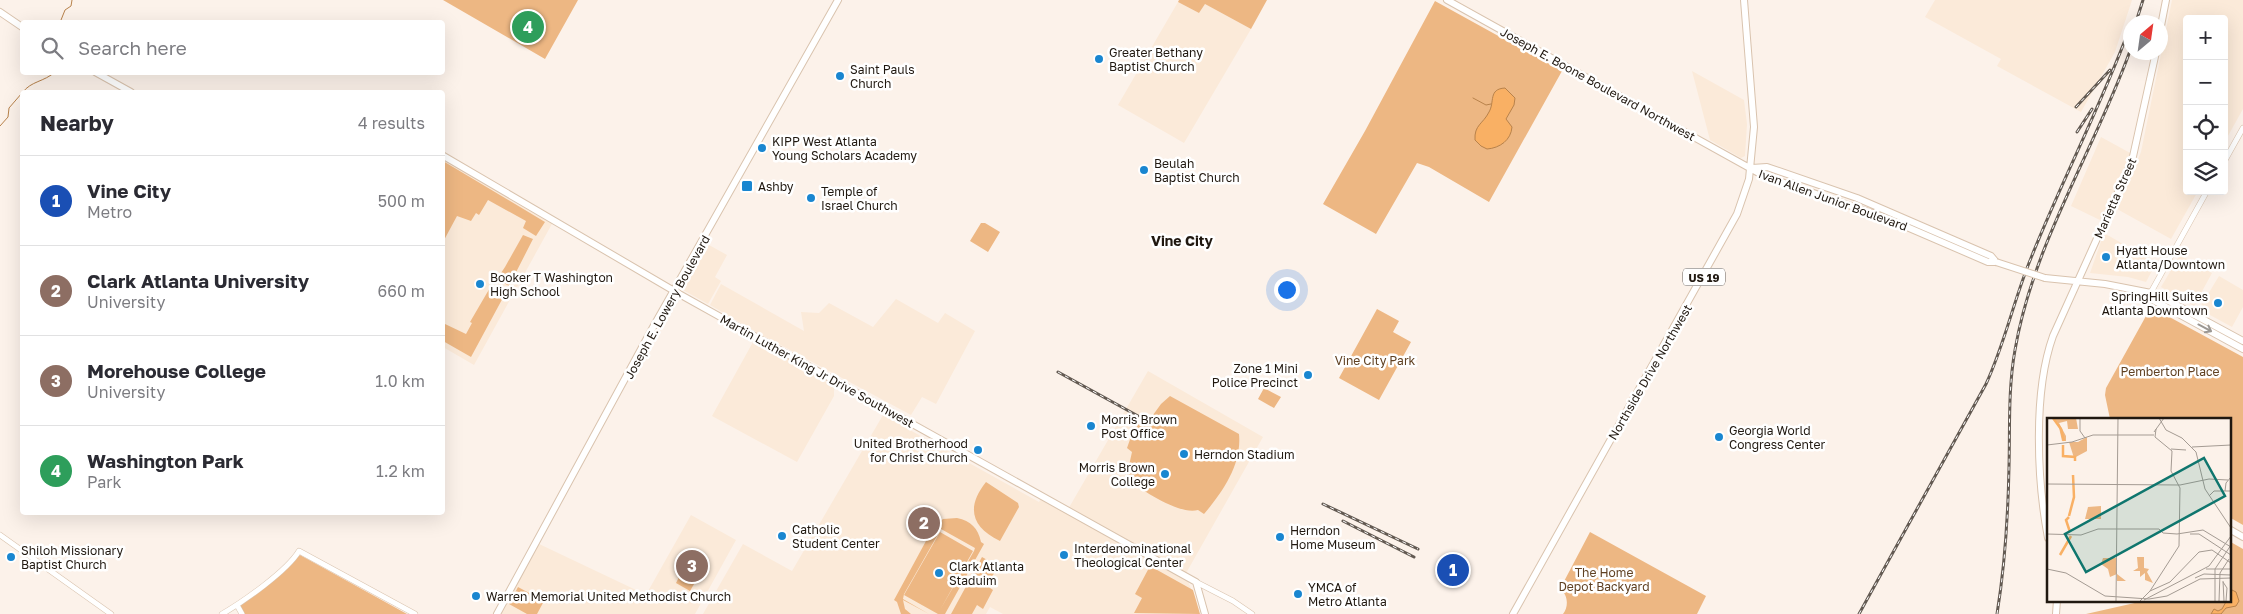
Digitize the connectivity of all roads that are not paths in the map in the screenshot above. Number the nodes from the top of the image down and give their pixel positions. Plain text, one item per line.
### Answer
1 (838, 0) edge
2 (1447, 0) edge
3 (1744, 0) edge
4 (2166, 0) edge
5 (0, 12) edge
6 (2163, 15) edge
7 (20, 26) edge
8 (2154, 60) edge
9 (100, 75) edge
10 (127, 90) edge
11 (2243, 128) edge
12 (2228, 155) edge
13 (445, 157) edge
14 (1750, 168) junction
15 (2205, 195) edge
16 (1996, 262) junction
17 (2078, 281) junction
18 (675, 292) junction
19 (2150, 294) junction
20 (2243, 341) edge
21 (2243, 349) edge
22 (2045, 504) edge
23 (2047, 527) edge
24 (2230, 530) edge
25 (0, 535) edge
26 (2243, 537) edge
27 (1196, 582) junction
28 (237, 605) junction
29 (103, 608) junction
30 (100, 614) edge
31 (111, 614) edge
32 (222, 614) edge
33 (242, 614) edge
34 (415, 614) edge
35 (497, 614) edge
36 (1205, 614) edge
37 (1246, 614) edge
38 (1252, 614) edge
39 (1513, 614) edge

1 - 18 main road, Joseph E. Lowery Boulevard
2 - 14 main road, Joseph E. Boone Boulevard Northwest
3 - 14 main road, Northside Drive Northwest / US 19
4 - 6 main road
5 - 7 main road
8 - 17 main road, Marietta Street
9 - 10 main road
11 - 12 street
13 - 18 main road, Martin Luther King Jr Drive Southwest
14 - 16 main road, Ivan Allen Junior Boulevard
14 - 16 main road, Ivan Allen Junior Boulevard
14 - 39 main road, Northside Drive Northwest / US 19
15 - 19 street
16 - 17 main road, Ivan Allen Junior Boulevard, bridge
17 - 19 main road, Ivan Allen Junior Boulevard
17 - 22 main road, Marietta Street
18 - 27 main road, Martin Luther King Jr Drive Southwest
18 - 35 main road, Joseph E. Lowery Boulevard
19 - 20 main road, Ivan Allen Junior Boulevard
19 -> 21 main road, Ivan Allen Junior Boulevard
22 - 23 main road, Marietta Street
24 - 26 main road
25 - 29 street
27 - 36 main road
27 - 37 street
27 - 38 street
28 - 32 street
28 - 33 street
28 - 34 street
29 - 30 street
29 - 31 street

